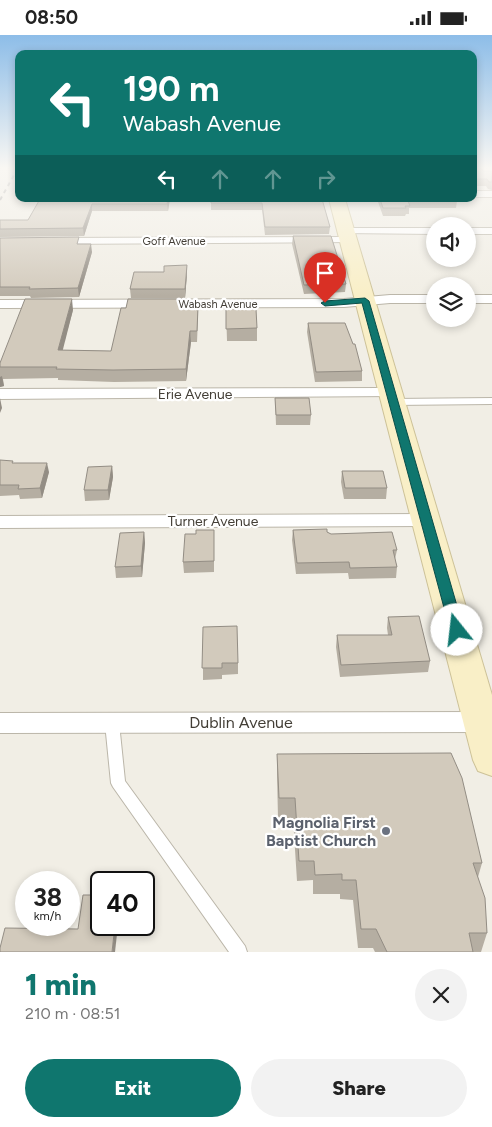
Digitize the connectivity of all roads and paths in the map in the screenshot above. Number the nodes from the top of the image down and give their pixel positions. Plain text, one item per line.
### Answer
1 (340, 211) edge
2 (426, 231) edge
3 (476, 231) edge
4 (492, 231) edge
5 (347, 235) junction
6 (40, 241) edge
7 (426, 299) edge
8 (476, 299) edge
9 (492, 299) edge
10 (365, 301) junction
11 (0, 304) edge
12 (0, 394) edge
13 (391, 397) junction
14 (492, 401) edge
15 (426, 520) junction
16 (0, 522) edge
17 (483, 722) junction
18 (0, 723) edge
19 (112, 723) junction
20 (492, 760) edge
21 (239, 952) edge

1 - 5 street
2 - 5 street, Goff Avenue
3 - 4 street
5 - 6 street, Goff Avenue
5 - 10 street
7 - 10 street, Wabash Avenue
8 - 9 street
10 - 11 street, Wabash Avenue
10 - 13 street
12 - 13 street, Erie Avenue
13 - 14 lane
13 - 15 street
15 - 16 street, Turner Avenue
15 - 17 street
17 - 19 street, Dublin Avenue
17 - 20 street
18 - 19 street, Dublin Avenue
19 - 21 lane

